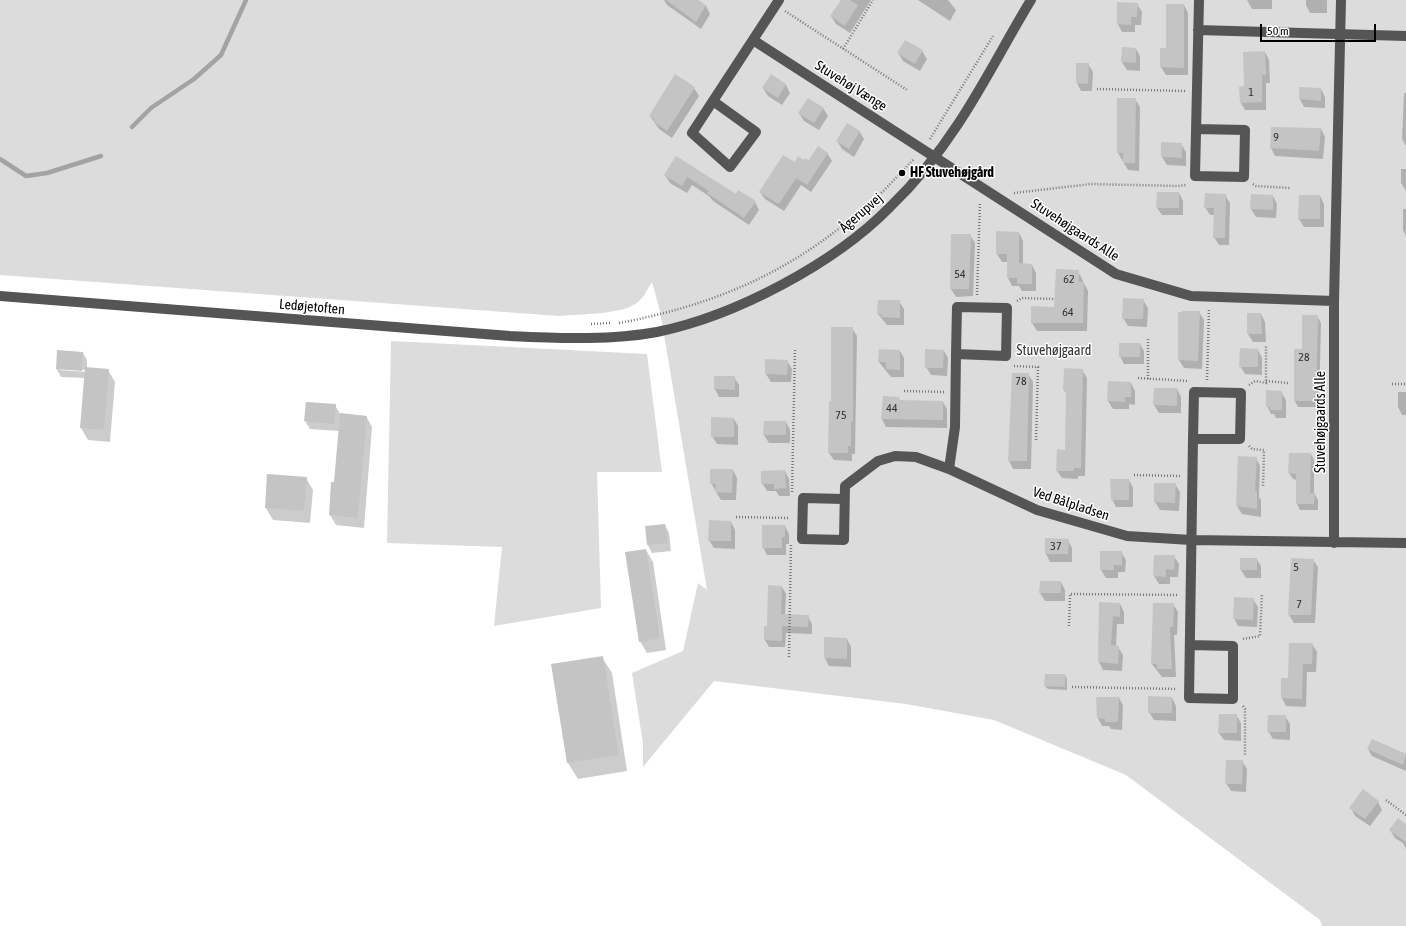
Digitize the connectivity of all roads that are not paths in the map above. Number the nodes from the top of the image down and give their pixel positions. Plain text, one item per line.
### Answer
1 (1030, 0) edge
2 (1198, 0) edge
3 (1341, 0) edge
4 (777, 3) edge
5 (1198, 30) junction
6 (1340, 34) junction
7 (1406, 36) edge
8 (753, 40) junction
9 (713, 101) junction
10 (1196, 129) junction
11 (935, 156) junction
12 (0, 296) edge
13 (1334, 301) junction
14 (622, 336) joint
15 (956, 354) junction
16 (1193, 438) junction
17 (949, 469) junction
18 (844, 499) junction
19 (1191, 540) junction
20 (1334, 543) junction
21 (1406, 543) edge
22 (1190, 645) junction

1 - 11 street, Ågerupvej
2 - 5 street
3 - 6 street, Stuvehøjgaards Alle
4 - 8 street
5 - 6 street
5 - 10 street
6 - 7 street
6 - 13 street, Stuvehøjgaards Alle
8 - 9 street
8 - 11 street, Stuvehøj Vænge
9 - 9 street
10 - 10 street
11 - 13 street, Stuvehøjgaards Alle
11 - 14 street, Ågerupvej
12 - 14 street, Ledøjetoften
13 - 20 street, Stuvehøjgaards Alle
15 - 15 street
15 - 17 street
16 - 16 street
16 - 19 street
17 - 18 street, Ved Bålpladsen
17 - 19 street, Ved Bålpladsen
18 - 18 street, Ved Bålpladsen
19 - 20 street, Ved Bålpladsen
19 - 22 street
20 - 21 street, Ved Bålpladsen
22 - 22 street

